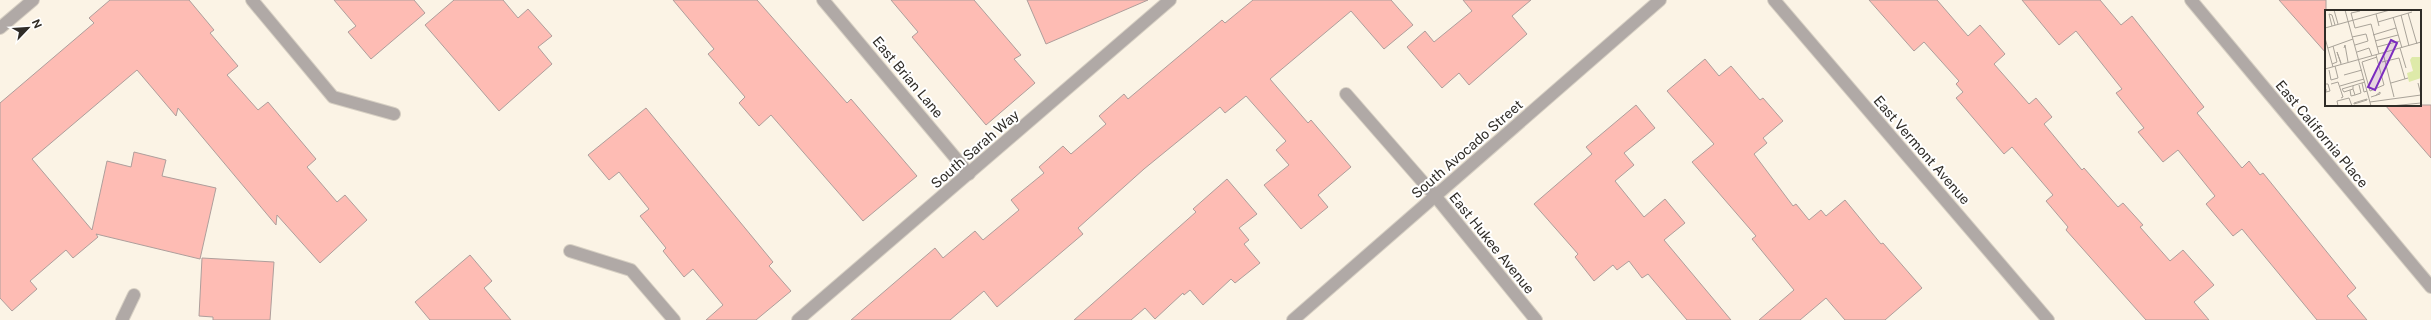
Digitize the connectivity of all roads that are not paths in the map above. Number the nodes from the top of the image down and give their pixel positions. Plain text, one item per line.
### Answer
1 (33, 0) edge
2 (252, 0) edge
3 (823, 0) edge
4 (1170, 0) edge
5 (1660, 0) edge
6 (1774, 0) edge
7 (2190, 0) edge
8 (0, 28) edge
9 (1346, 94) dead end
10 (394, 114) dead end
11 (969, 174) junction
12 (1436, 197) junction
13 (570, 251) dead end
14 (2431, 287) edge
15 (134, 295) dead end
16 (122, 320) edge
17 (674, 320) edge
18 (798, 320) edge
19 (1293, 320) edge
20 (1536, 320) edge
21 (2048, 320) edge

1 - 8 street
2 - 10 street
3 - 11 street, East Brian Lane
4 - 11 street, South Sarah Way
5 - 12 street, South Avocado Street
6 - 21 street, East Vermont Avenue
7 - 14 street, East California Place
9 - 12 street, East Hukee Avenue
11 - 18 street, South Sarah Way
12 - 19 street, South Avocado Street
12 - 20 street, East Hukee Avenue
13 - 17 street
15 - 16 street

